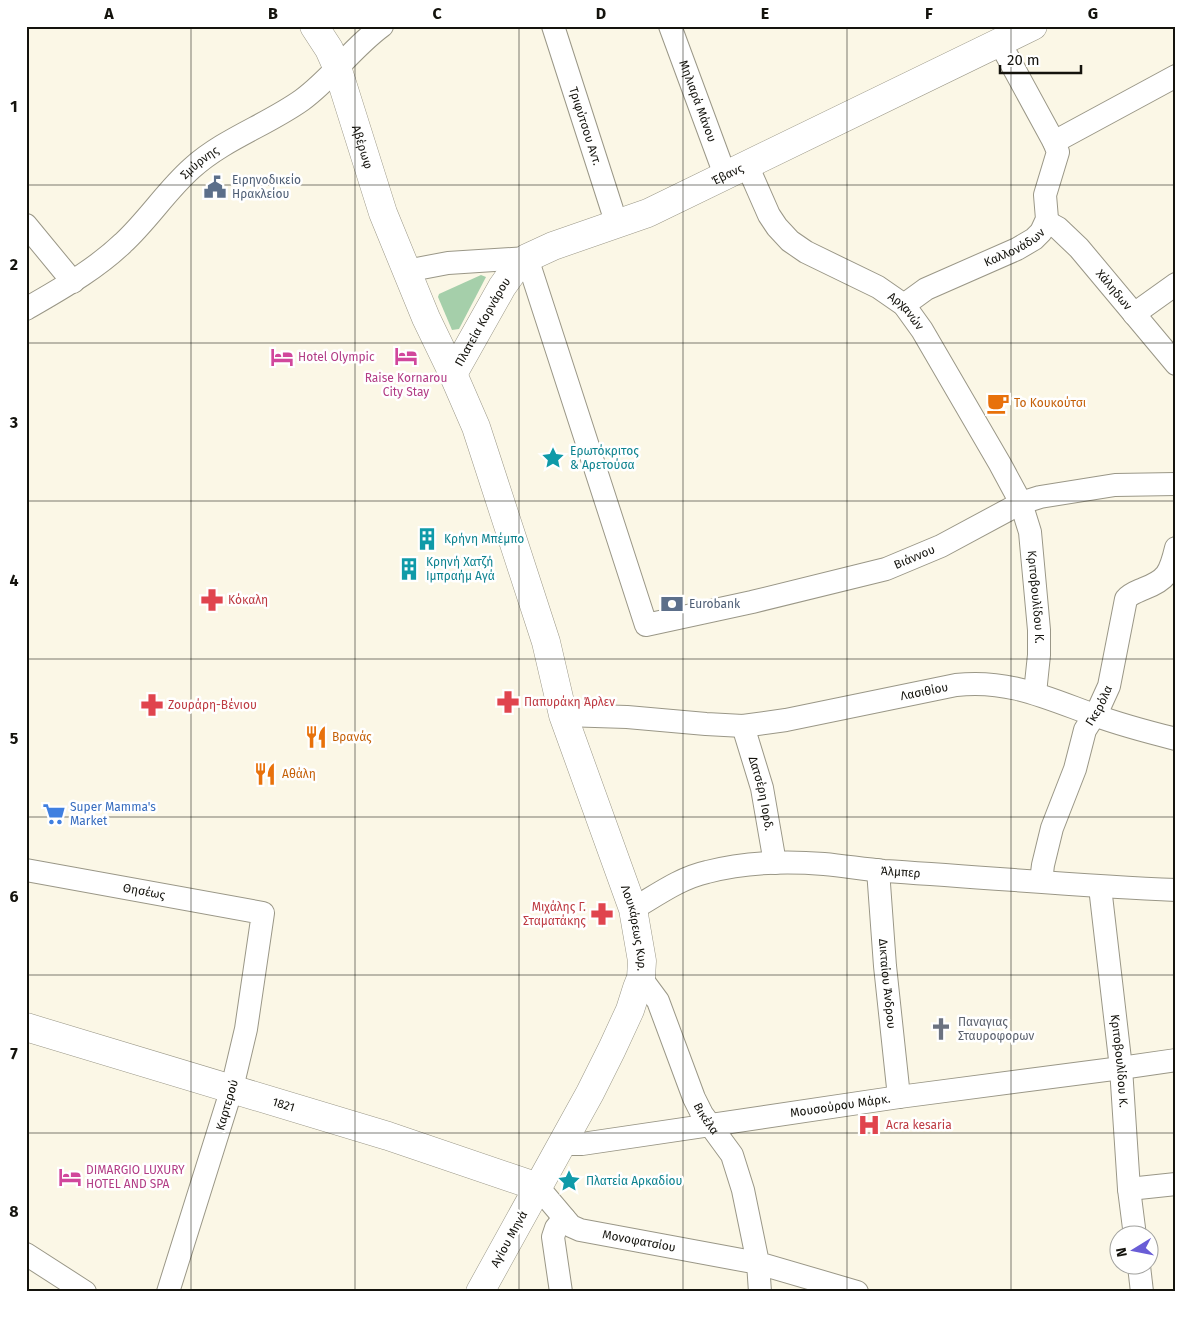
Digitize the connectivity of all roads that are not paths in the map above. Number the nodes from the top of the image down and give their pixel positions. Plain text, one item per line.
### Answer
1 (314, 26) edge
2 (382, 26) edge
3 (553, 26) edge
4 (671, 26) edge
5 (1034, 26) edge
6 (1000, 43) junction
7 (337, 67) junction
8 (1176, 76) edge
9 (1054, 142) junction
10 (736, 170) junction
11 (1046, 222) junction
12 (26, 225) edge
13 (617, 225) junction
14 (528, 258) junction
15 (406, 271) junction
16 (73, 282) junction
17 (1176, 284) edge
18 (904, 305) junction
19 (26, 309) edge
20 (1134, 314) junction
21 (1176, 364) edge
22 (453, 374) junction
23 (1175, 489) edge
24 (1021, 503) junction
25 (1176, 548) edge
26 (1036, 693) junction
27 (564, 715) junction
28 (1095, 716) junction
29 (743, 726) junction
30 (1176, 739) edge
31 (775, 863) junction
32 (26, 870) edge
33 (878, 870) junction
34 (1041, 881) junction
35 (1100, 887) junction
36 (1176, 890) edge
37 (633, 909) junction
38 (263, 913) joint
39 (641, 978) junction
40 (26, 1027) edge
41 (1176, 1060) edge
42 (1121, 1068) junction
43 (232, 1088) junction
44 (899, 1097) junction
45 (709, 1125) junction
46 (561, 1144) junction
47 (1176, 1184) edge
48 (538, 1187) junction
49 (1129, 1189) junction
50 (564, 1218) junction
51 (1134, 1226) edge
52 (26, 1254) edge
53 (758, 1263) junction
54 (1140, 1276) edge
55 (85, 1292) edge
56 (168, 1292) edge
57 (480, 1292) edge
58 (562, 1292) edge
59 (760, 1292) edge
60 (857, 1292) edge
61 (1142, 1292) edge

1 - 7 main road, Αβέρωφ
2 - 7 street, Σμύρνης
3 - 13 street, Τριφύτσου Αντ.
4 - 10 street, Μηλιαρά Μάνου
5 - 6 main road, Έβανς
6 - 9 street, Καλλονάδων
6 - 10 main road, Έβανς
7 - 15 main road, Αβέρωφ
7 - 16 street, Σμύρνης
8 - 9 street
9 - 11 street, Καλλονάδων
10 - 13 main road, Έβανς
10 - 18 street, Αρχανών
11 - 18 street, Καλλονάδων
11 - 20 street, Χάληδων
12 - 16 street
13 - 14 main road, Έβανς
14 - 15 street, Έβανς
14 - 22 main road, Πλατεία Κορνάρου
14 - 24 street, Βιάννου
15 - 22 main road, Αβέρωφ
16 - 19 street, Σμύρνης
17 - 20 street
18 - 24 street, Αρχανών
20 - 21 street, Χάληδων
22 - 27 main road, Πλατεία Κορνάρου
23 - 24 street, Βιάννου
24 - 26 street, Κριτοβουλίδου Κ.
25 - 28 street, Γκερόλα
26 - 28 street, Λασιθίου
26 - 29 street, Λασιθίου
27 - 29 street, Λασιθίου
27 - 37 main road, Λουκάρεως Κυρ.
28 - 30 street, Λασιθίου
28 - 34 street, Γκερόλα
29 - 31 street, Δατσέρη Ιορδ.
31 - 33 street, Άλμπερ
31 - 37 street, Άλμπερ
32 - 38 street, Θησέως
33 - 34 street, Άλμπερ
33 - 44 street, Δικταίου Άνδρου
34 - 35 street, Άλμπερ
35 - 36 street, Άλμπερ
35 - 42 street, Κριτοβουλίδου Κ.
37 - 39 main road, Λουκάρεως Κυρ.
38 - 43 street, Καρτερού
39 - 45 street, Βικέλα
39 - 46 main road, Λουκάρεως Κυρ.
40 - 43 main road, 1821
41 - 42 street, Μουσούρου Μάρκ.
42 - 44 street, Μουσούρου Μάρκ.
42 - 49 street, Κριτοβουλίδου Κ.
43 - 48 main road, 1821
43 - 56 street, Καρτερού
44 - 45 street, Μουσούρου Μάρκ.
45 - 46 street, Μουσούρου Μάρκ.
45 - 53 street, Βικέλα
46 - 48 main road, Λουκάρεως Κυρ.
47 - 49 street
48 - 50 street, Μονοφατσίου
48 - 57 main road, Αγίου Μηνά
49 - 51 street, Κριτοβουλίδου Κ.
50 - 53 street, Μονοφατσίου
50 - 58 street
52 - 55 street
53 - 59 street, Βικέλα
53 - 60 street
54 - 61 street

